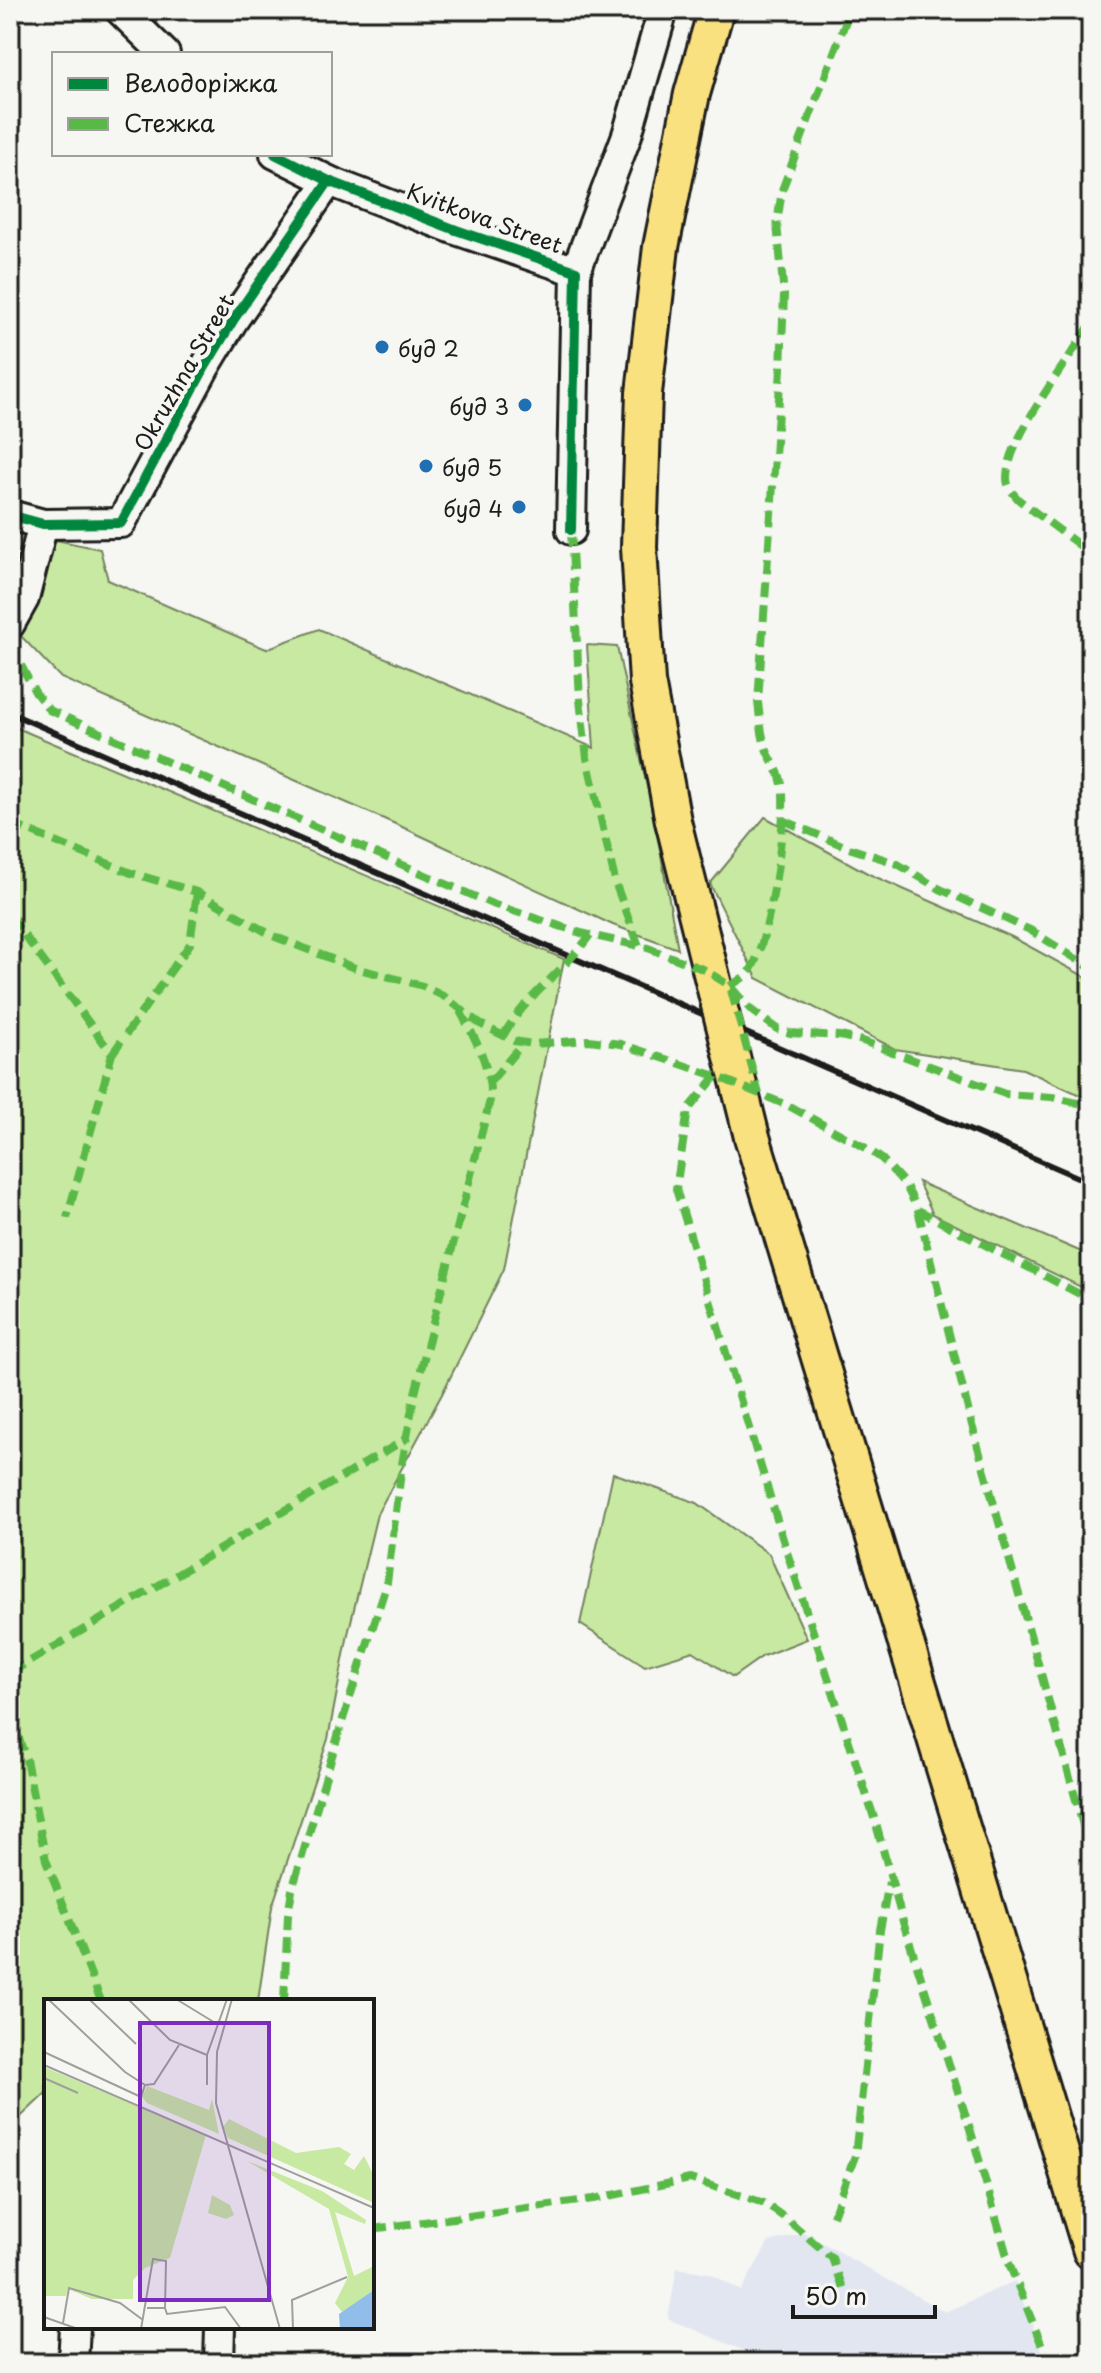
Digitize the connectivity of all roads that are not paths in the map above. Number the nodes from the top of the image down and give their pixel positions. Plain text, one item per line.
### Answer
1 (120, 10) edge
2 (663, 10) edge
3 (716, 10) edge
4 (163, 52) edge
5 (279, 156) edge
6 (329, 181) junction
7 (576, 271) junction
8 (10, 515) edge
9 (43, 524) junction
10 (571, 530) dead end
11 (10, 624) edge
12 (1091, 2251) edge
13 (75, 2329) edge
14 (220, 2329) edge
15 (73, 2363) edge
16 (219, 2363) edge

1 - 4 street
2 - 7 street
3 - 12 main road, bridge
5 - 6 street, Kvitkova Street
6 - 7 street, Kvitkova Street
6 - 9 street, Okruzhna Street
7 - 10 street, Kvitkova Street
8 - 9 street
9 - 11 street
13 - 15 street
14 - 16 street

